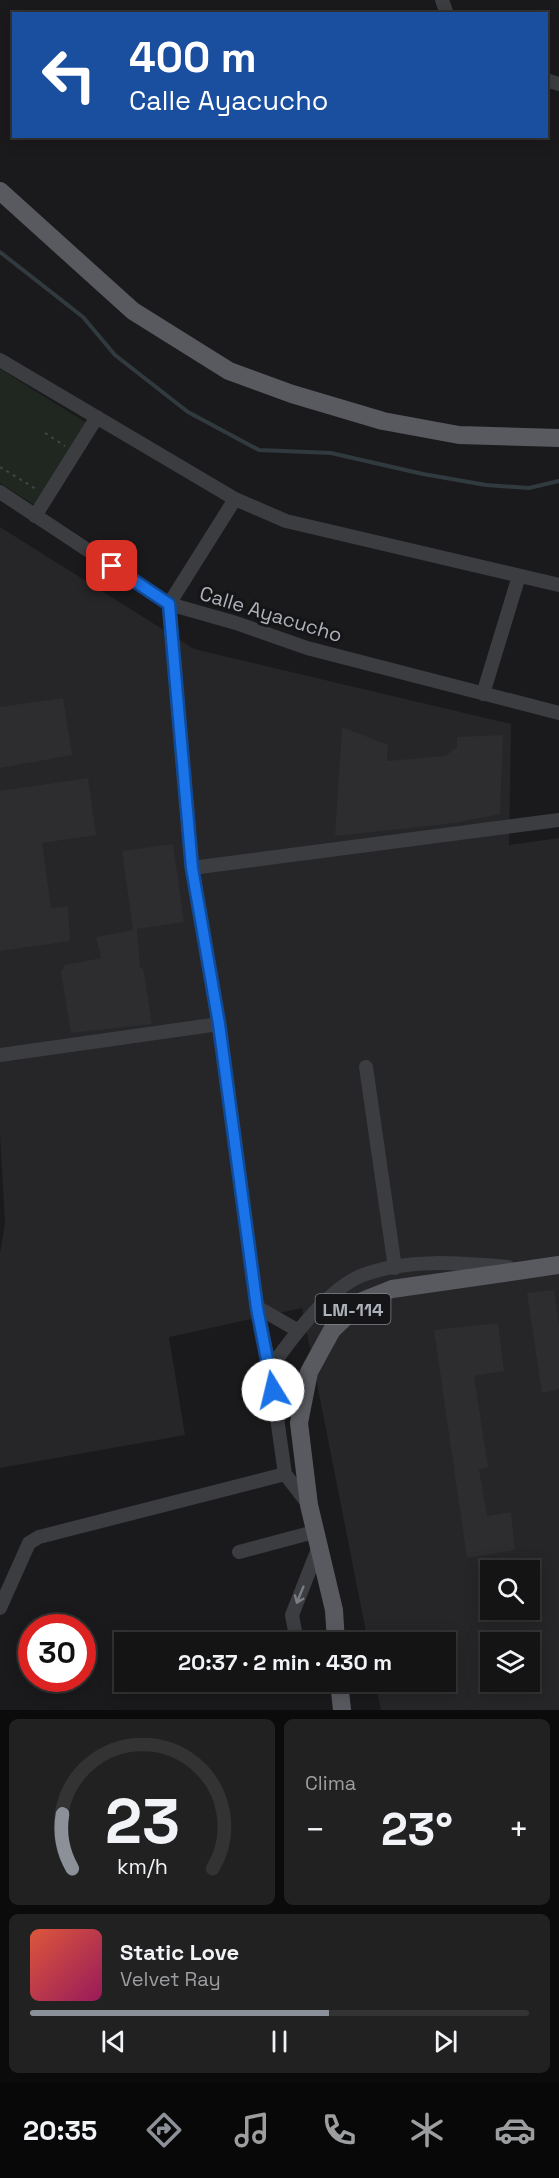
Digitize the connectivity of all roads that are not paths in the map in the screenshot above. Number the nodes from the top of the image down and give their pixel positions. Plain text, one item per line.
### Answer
1 (0, 191) edge
2 (0, 360) edge
3 (97, 417) junction
4 (559, 438) edge
5 (0, 492) edge
6 (235, 499) junction
7 (35, 516) junction
8 (519, 576) junction
9 (559, 585) edge
10 (169, 604) junction
11 (483, 694) junction
12 (559, 713) edge
13 (559, 820) edge
14 (192, 868) junction
15 (219, 1024) junction
16 (0, 1055) edge
17 (366, 1067) dead end
18 (559, 1265) edge
19 (395, 1268) junction
20 (528, 1269) junction
21 (257, 1308) junction
22 (297, 1330) junction
23 (270, 1369) junction
24 (285, 1474) junction
25 (309, 1505) junction
26 (316, 1541) junction
27 (238, 1552) dead end
28 (0, 1608) edge
29 (295, 1632) edge
30 (335, 1632) edge
31 (339, 1692) edge
32 (342, 1710) edge

1 - 4 main road
2 - 3 street
3 - 6 street
3 - 7 street
5 - 7 street, Calle Ayacucho
6 - 8 street
6 - 10 street
7 - 10 street, Calle Ayacucho
8 - 9 street
8 - 11 street
10 - 11 street, Calle Ayacucho
10 - 14 street
11 - 12 street, Calle Ayacucho
13 - 14 street
14 - 15 street
15 - 16 street
15 - 21 street
17 - 19 street
18 - 20 main road, LM-114
19 - 20 street
19 - 22 street
20 - 25 main road, LM-114
21 - 22 street
21 - 23 street
22 - 23 street
23 - 24 street
24 - 25 street
24 - 28 street
25 - 26 main road, LM-114
26 - 27 street
26 -> 29 street
26 - 30 main road, LM-114
31 - 32 main road

